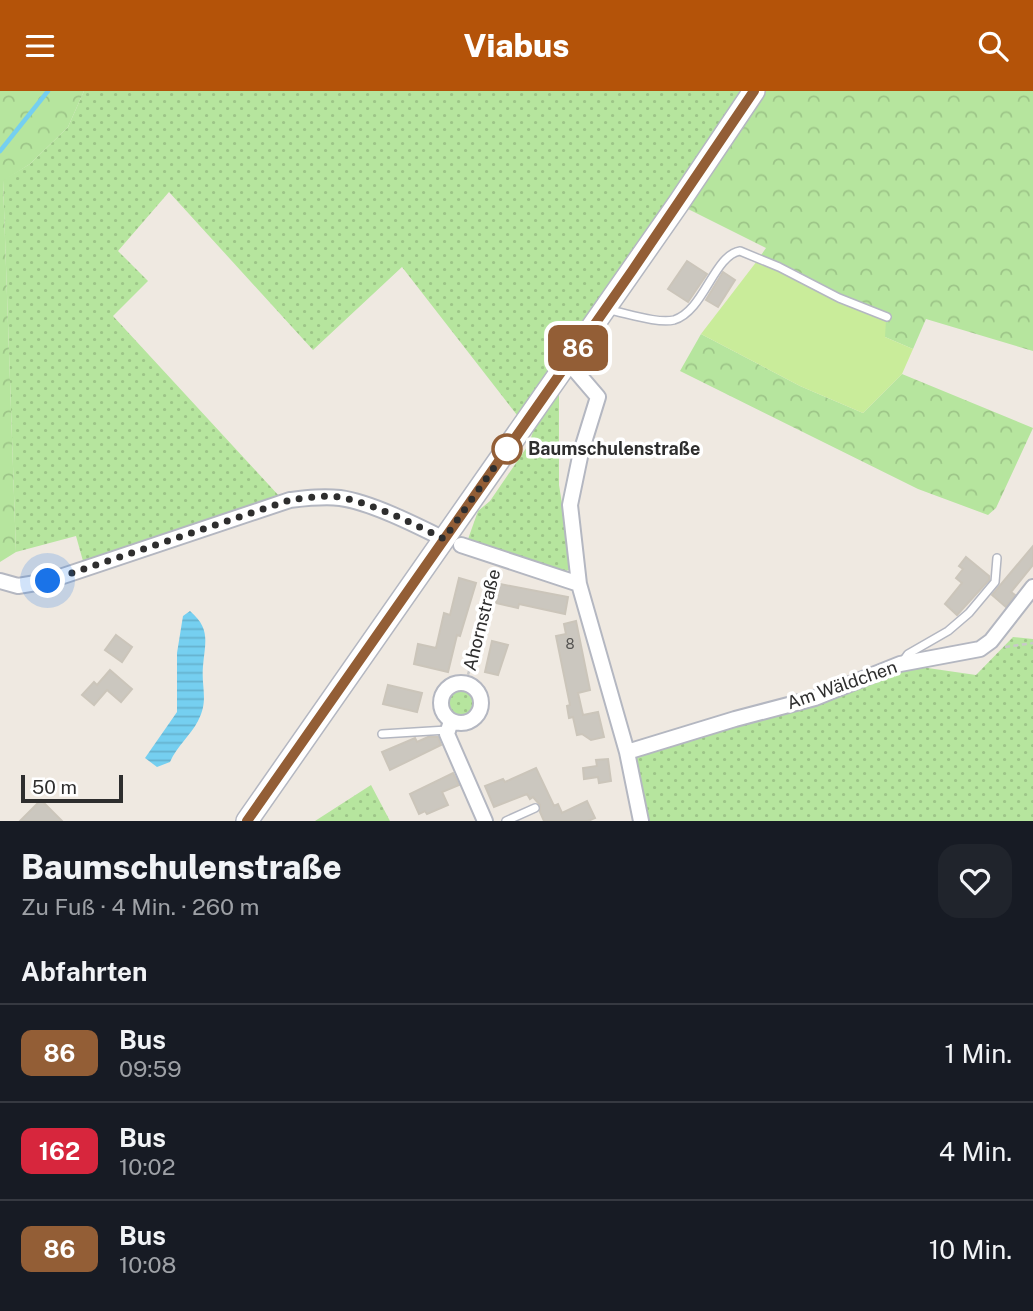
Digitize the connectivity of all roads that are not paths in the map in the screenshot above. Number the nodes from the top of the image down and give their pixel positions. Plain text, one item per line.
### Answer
1 (754, 91) edge
2 (605, 309) junction
3 (887, 317) dead end
4 (568, 362) junction
5 (452, 542) junction
6 (998, 558) dead end
7 (0, 581) edge
8 (579, 584) junction
9 (1033, 587) edge
10 (900, 664) junction
11 (449, 726) junction
12 (382, 734) dead end
13 (627, 752) junction
14 (535, 808) dead end
15 (247, 821) edge
16 (485, 821) edge
17 (506, 821) edge
18 (641, 821) edge

1 - 2 main road
2 - 3 lane
2 - 4 main road
4 - 5 main road
4 - 8 street
5 - 7 street
5 - 8 street
5 - 15 main road
6 - 10 lane
8 - 13 street
9 - 10 street, Am Wäldchen
10 - 13 street, Am Wäldchen
11 - 11 street, Ahornstraße
11 - 12 lane
11 - 16 street, Ahornstraße
13 - 18 street
14 - 17 lane

